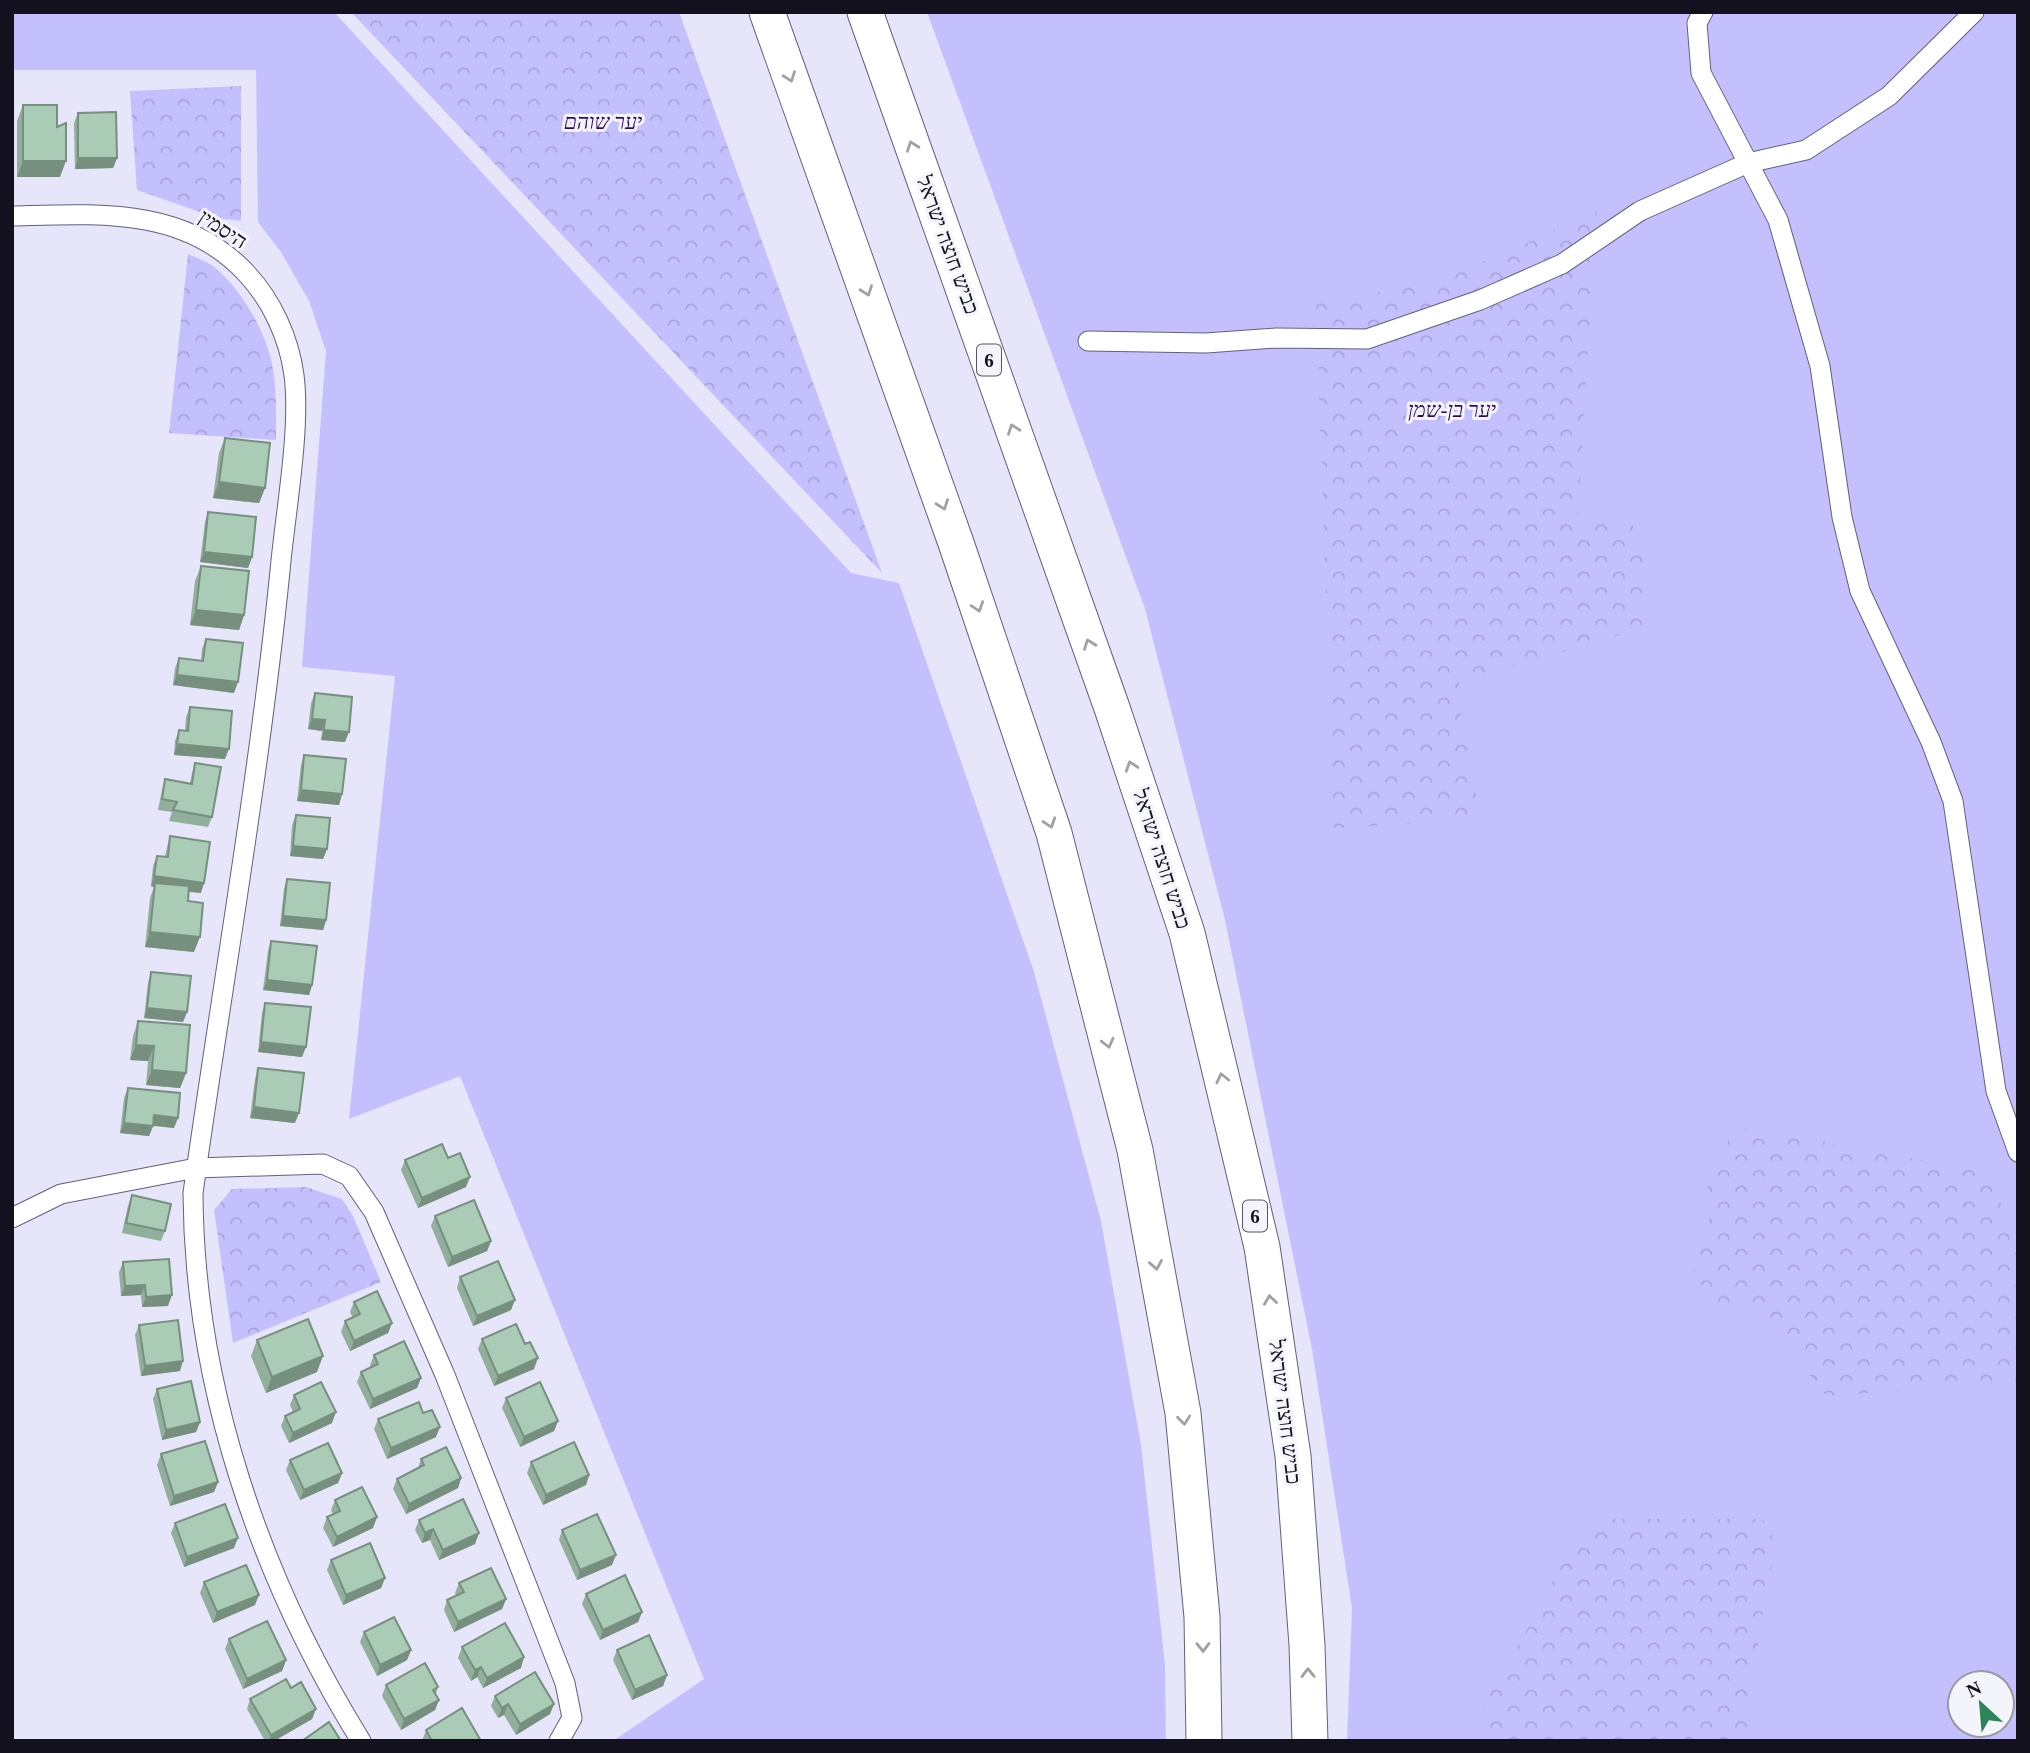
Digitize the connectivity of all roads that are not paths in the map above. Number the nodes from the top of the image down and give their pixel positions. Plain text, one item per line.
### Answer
1 (767, 12) edge
2 (865, 12) edge
3 (1703, 12) edge
4 (1974, 12) edge
5 (1748, 163) junction
6 (12, 216) edge
7 (1088, 341) dead end
8 (2018, 1152) edge
9 (197, 1168) junction
10 (12, 1218) edge
11 (361, 1741) edge
12 (559, 1741) edge
13 (1204, 1741) edge
14 (1310, 1741) edge

1 -> 13 highway
14 -> 2 highway, כביש חוצה ישראל / 6
3 - 5 street
4 - 5 street
5 - 7 street
5 - 8 street
6 - 9 street, היסמין
9 - 10 street
9 - 11 street, היסמין
9 - 12 street

